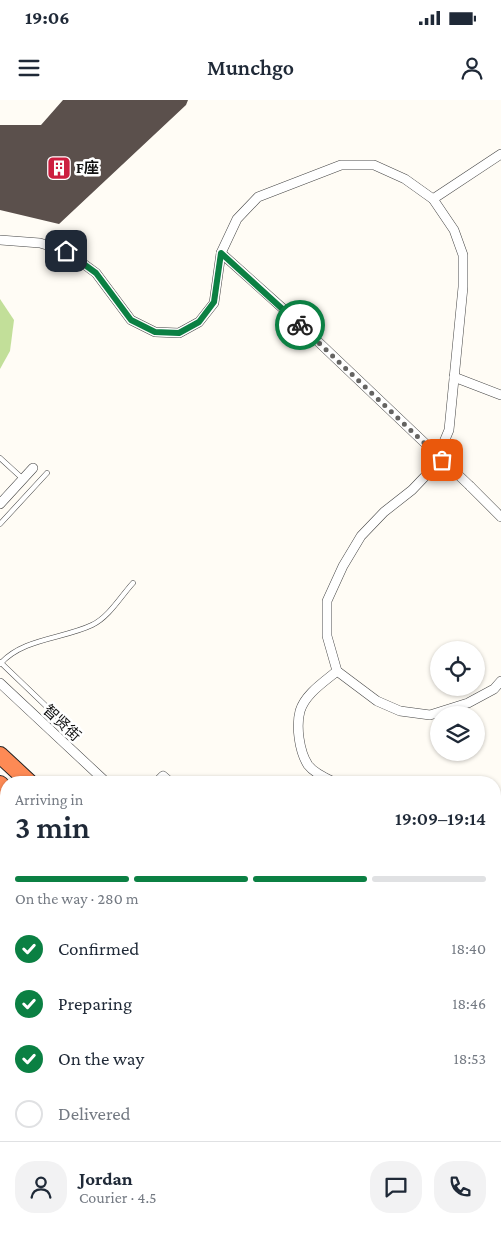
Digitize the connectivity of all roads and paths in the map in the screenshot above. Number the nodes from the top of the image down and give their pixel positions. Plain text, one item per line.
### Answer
1 (501, 154) edge
2 (433, 199) junction
3 (0, 240) edge
4 (221, 253) junction
5 (454, 377) junction
6 (501, 395) edge
7 (0, 458) edge
8 (33, 468) dead end
9 (47, 473) dead end
10 (23, 479) junction
11 (0, 504) edge
12 (501, 517) edge
13 (0, 524) edge
14 (133, 583) dead end
15 (0, 663) edge
16 (337, 671) junction
17 (501, 681) edge
18 (0, 683) edge
19 (69, 728) dead end
20 (0, 755) edge
21 (0, 767) edge
22 (10, 776) edge
23 (23, 776) edge
24 (100, 776) edge
25 (321, 776) edge

1 - 2 street
2 - 4 street
2 - 5 street
3 - 4 street
4 - 12 street, bridge
5 - 6 street
5 - 16 street
7 - 10 lane
8 - 10 street
9 - 13 lane
10 - 11 street
14 - 15 lane
15 - 19 lane
16 - 17 street
16 - 25 street
18 - 24 street, 智贤街
20 - 23 highway
21 - 22 highway

